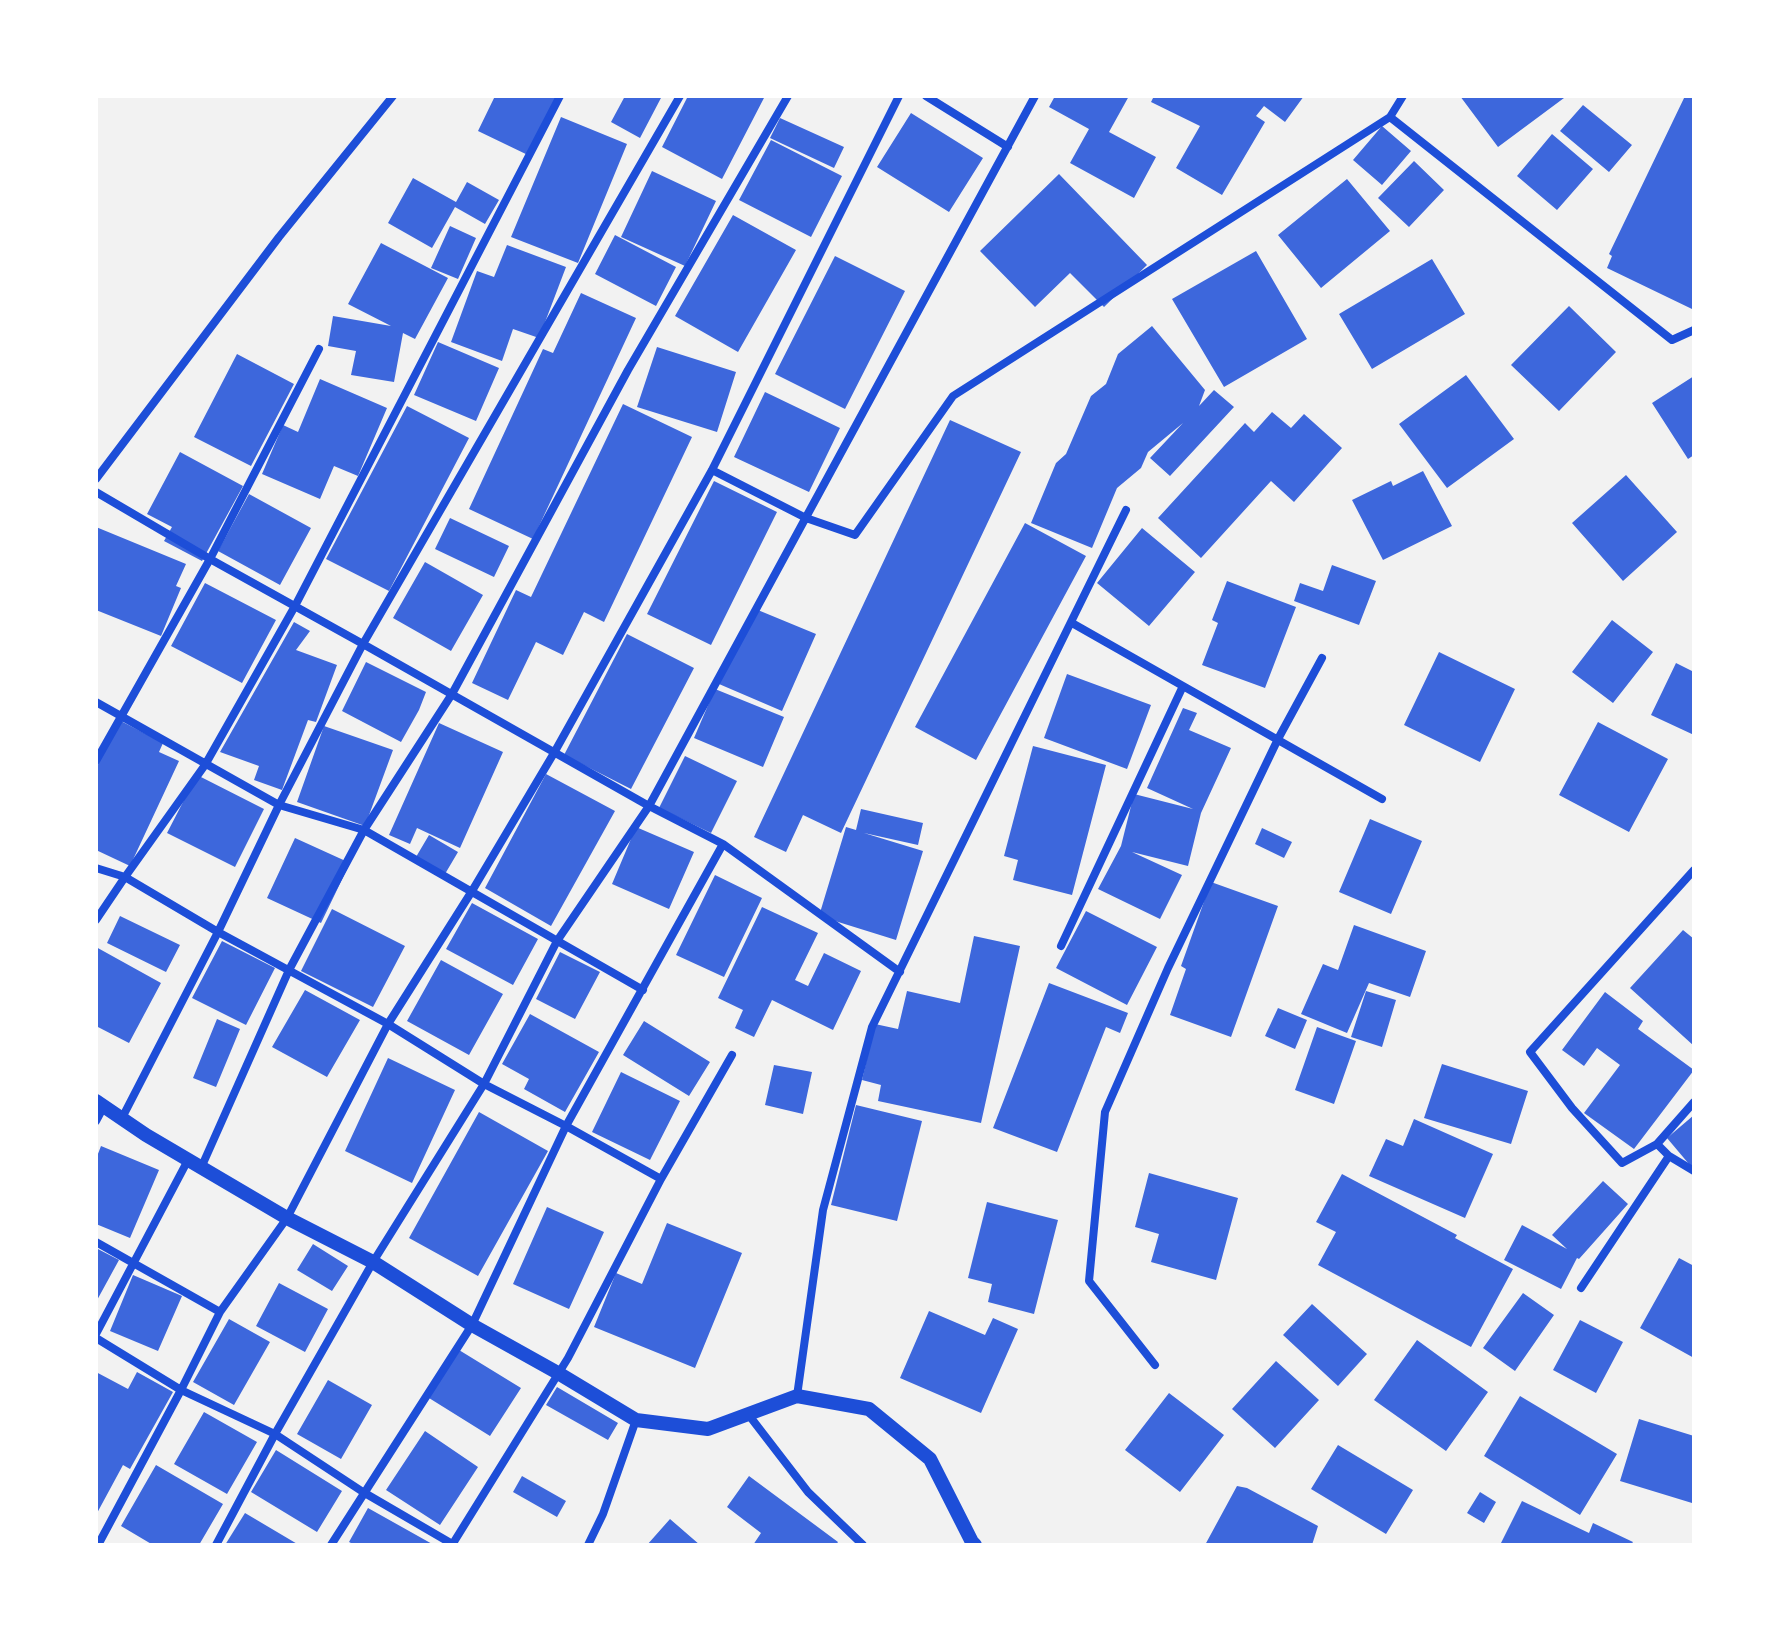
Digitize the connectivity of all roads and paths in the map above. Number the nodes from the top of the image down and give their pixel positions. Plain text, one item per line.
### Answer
1 (393, 96) edge
2 (560, 96) edge
3 (680, 96) edge
4 (788, 96) edge
5 (899, 96) edge
6 (926, 96) edge
7 (1035, 96) edge
8 (1403, 96) edge
9 (1390, 117) junction
10 (1008, 147) junction
11 (1694, 330) edge
12 (319, 349) dead end
13 (712, 470) junction
14 (96, 479) edge
15 (96, 492) edge
16 (1126, 510) dead end
17 (806, 518) junction
18 (210, 559) junction
19 (295, 606) junction
20 (1072, 623) junction
21 (363, 644) junction
22 (1322, 658) dead end
23 (1183, 686) junction
24 (452, 694) junction
25 (96, 702) edge
26 (120, 716) junction
27 (1278, 739) junction
28 (554, 753) junction
29 (96, 761) edge
30 (205, 765) junction
31 (1382, 799) dead end
32 (279, 805) junction
33 (649, 806) junction
34 (364, 830) junction
35 (723, 844) junction
36 (96, 868) edge
37 (1694, 870) edge
38 (125, 877) junction
39 (472, 891) junction
40 (96, 920) edge
41 (218, 932) junction
42 (557, 941) junction
43 (1061, 946) dead end
44 (289, 970) junction
45 (900, 972) junction
46 (643, 990) junction
47 (388, 1024) junction
48 (732, 1055) dead end
49 (484, 1084) junction
50 (1694, 1102) edge
51 (100, 1103) edge
52 (122, 1118) junction
53 (96, 1121) edge
54 (566, 1126) junction
55 (1657, 1144) junction
56 (1669, 1156) junction
57 (188, 1160) junction
58 (201, 1168) junction
59 (1694, 1171) edge
60 (661, 1179) junction
61 (287, 1218) junction
62 (96, 1242) edge
63 (373, 1262) junction
64 (134, 1264) junction
65 (1581, 1288) dead end
66 (220, 1312) junction
67 (472, 1325) junction
68 (96, 1336) edge
69 (1155, 1365) dead end
70 (558, 1373) junction
71 (181, 1390) junction
72 (797, 1396) junction
73 (748, 1414) junction
74 (636, 1420) junction
75 (275, 1434) junction
76 (363, 1492) junction
77 (100, 1543) edge
78 (216, 1545) edge
79 (331, 1545) edge
80 (453, 1545) edge
81 (588, 1545) edge
82 (863, 1545) edge
83 (975, 1545) edge

1 - 14 street
2 - 19 street
3 - 21 street
4 - 24 street
5 - 13 street
6 - 10 street
7 - 10 street
8 - 9 street
9 - 11 street
9 - 17 street
10 - 17 street
12 - 18 street
13 - 17 street
13 - 28 street
15 - 18 street
16 - 20 street
17 - 33 street
18 - 19 street
18 - 26 street
19 - 21 street
19 - 30 street
20 - 23 street
20 - 45 street
21 - 24 street
21 - 32 street
22 - 27 street
23 - 27 street
23 - 43 street
24 - 28 street
24 - 34 street
25 - 26 street
26 - 29 street
26 - 30 street
27 - 31 street
27 - 69 street
28 - 33 street
28 - 39 street
30 - 32 street
30 - 38 street
32 - 34 street
32 - 41 street
33 - 35 street
33 - 42 street
34 - 39 street
34 - 44 street
35 - 45 street
35 - 46 street
36 - 38 street
37 - 55 street
38 - 40 street
38 - 41 street
39 - 42 street
39 - 47 street
41 - 44 street
41 - 52 street
42 - 46 street
42 - 49 street
44 - 47 street
44 - 58 street
45 - 72 street
46 - 54 street
47 - 49 street
47 - 61 street
48 - 60 street
49 - 54 street
49 - 63 street
50 - 55 street
51 - 52 street
51 - 53 street
52 - 57 street
54 - 60 street
54 - 67 street
55 - 56 street
56 - 59 street
56 - 65 street
57 - 58 street
57 - 64 street
58 - 61 street
60 - 70 street
61 - 63 street
61 - 66 street
62 - 64 street
63 - 67 street
63 - 75 street
64 - 66 street
64 - 68 street
66 - 71 street
67 - 70 street
67 - 76 street
68 - 71 street
70 - 74 street
70 - 80 street
71 - 75 street
71 - 77 street
72 - 73 street
72 - 83 street
73 - 74 street
73 - 82 street
74 - 81 street
75 - 76 street
75 - 78 street
76 - 79 street
76 - 80 street

